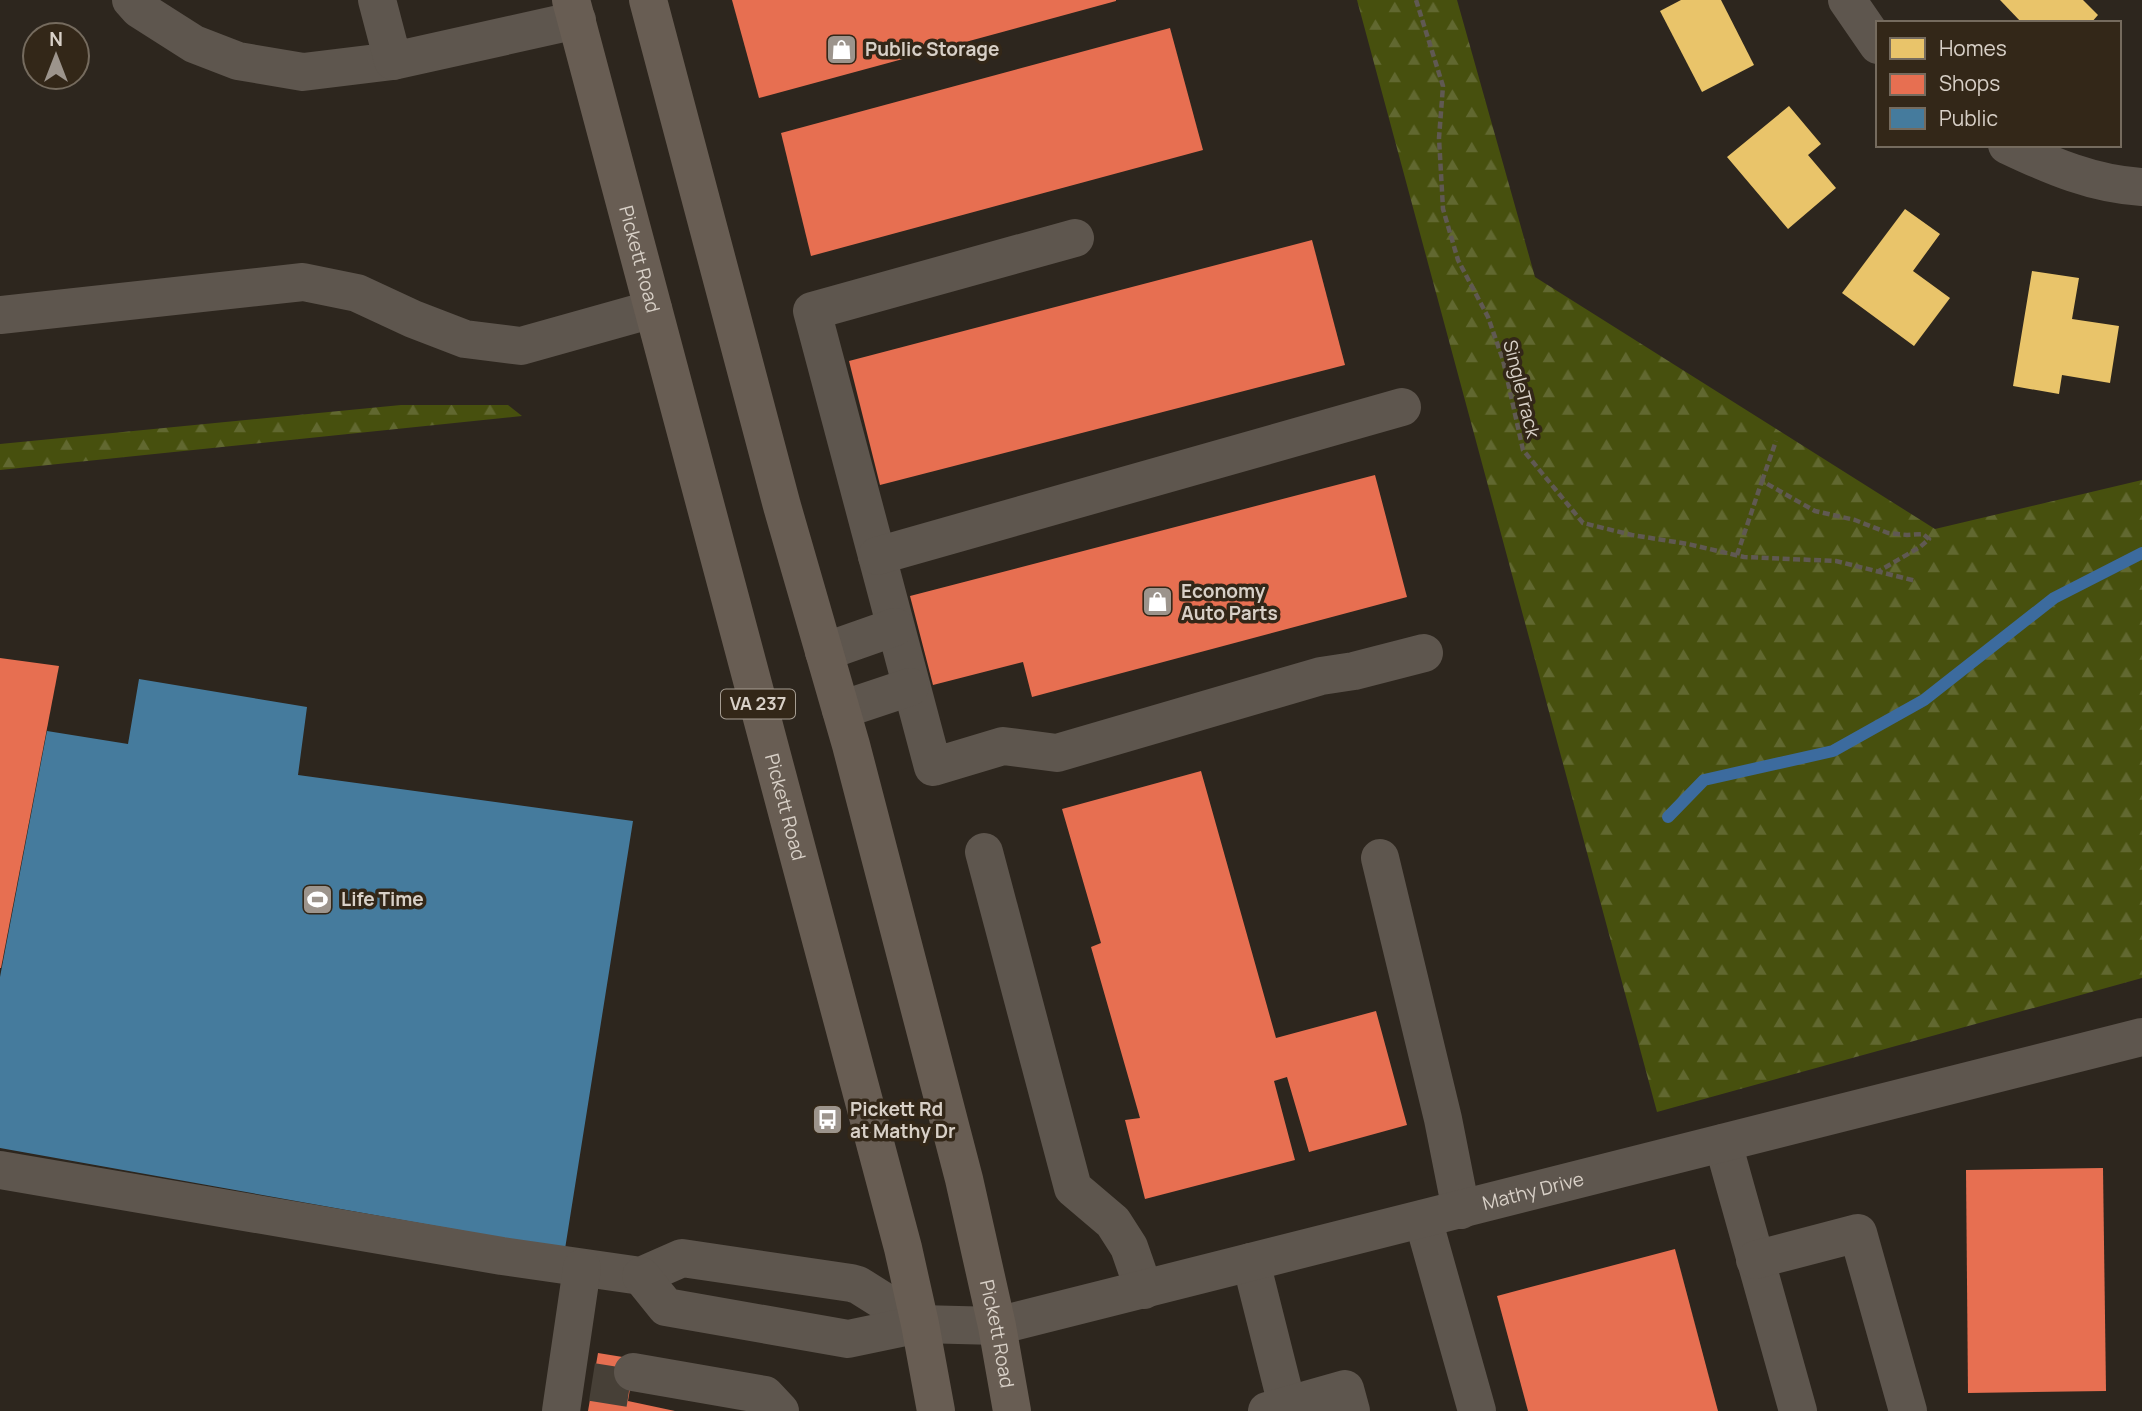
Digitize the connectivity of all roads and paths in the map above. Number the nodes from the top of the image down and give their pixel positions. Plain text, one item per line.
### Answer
1 (131, 0) edge
2 (377, 0) edge
3 (648, 0) edge
4 (1416, 0) edge
5 (1847, 0) edge
6 (574, 10) edge
7 (1876, 42) edge
8 (393, 61) junction
9 (2012, 147) edge
10 (2142, 187) edge
11 (1075, 238) dead end
12 (653, 309) junction
13 (0, 315) edge
14 (1402, 407) dead end
15 (1776, 441) dead end
16 (1762, 481) junction
17 (1737, 555) junction
18 (877, 556) junction
19 (1878, 571) junction
20 (1916, 581) dead end
21 (895, 627) junction
22 (824, 652) junction
23 (1424, 653) dead end
24 (910, 687) junction
25 (841, 710) junction
26 (984, 852) dead end
27 (1380, 858) dead end
28 (2142, 1037) edge
29 (1723, 1143) junction
30 (0, 1170) edge
31 (1461, 1210) junction
32 (1423, 1219) junction
33 (1755, 1259) junction
34 (1251, 1262) junction
35 (582, 1268) junction
36 (642, 1276) junction
37 (1144, 1290) junction
38 (920, 1324) junction
39 (997, 1326) junction
40 (577, 1379) edge
41 (632, 1380) tunnel mouth
42 (777, 1408) edge
43 (1277, 1408) edge
44 (936, 1411) edge
45 (1012, 1411) edge
46 (1351, 1411) edge
47 (1477, 1411) edge
48 (1798, 1411) edge
49 (1908, 1411) edge

1 - 8 street
2 - 8 street
3 - 22 main road, Pickett Road
4 - 17 path, SingleTrack
5 - 7 street
6 - 8 street
6 - 12 main road, Pickett Road / VA 237
9 - 10 street
11 - 18 street
12 - 13 street
12 - 38 main road, Pickett Road / VA 237
14 - 18 street
15 - 16 path
16 - 17 path
16 - 19 path
17 - 19 path, SingleTrack
18 - 21 street
19 - 20 path, SingleTrack
21 - 22 street
21 - 24 street
22 - 25 main road, Pickett Road
23 - 24 street
24 - 25 street
25 - 39 main road, Pickett Road
26 - 37 street
27 - 31 street
28 - 29 street, Mathy Drive
29 - 31 street, Mathy Drive
29 - 33 street
30 - 35 street
31 - 32 street, Mathy Drive
32 - 34 street, Mathy Drive
32 - 47 street
33 - 48 street
33 - 49 street
34 - 37 street, Mathy Drive
34 - 43 street
35 - 36 street
35 - 40 street
36 - 38 street
36 - 38 street, Mathy Drive
37 - 39 street, Mathy Drive
38 - 39 street, Mathy Drive
38 - 44 main road, Pickett Road / VA 237
39 - 45 main road, Pickett Road
41 - 42 street
43 - 46 street

